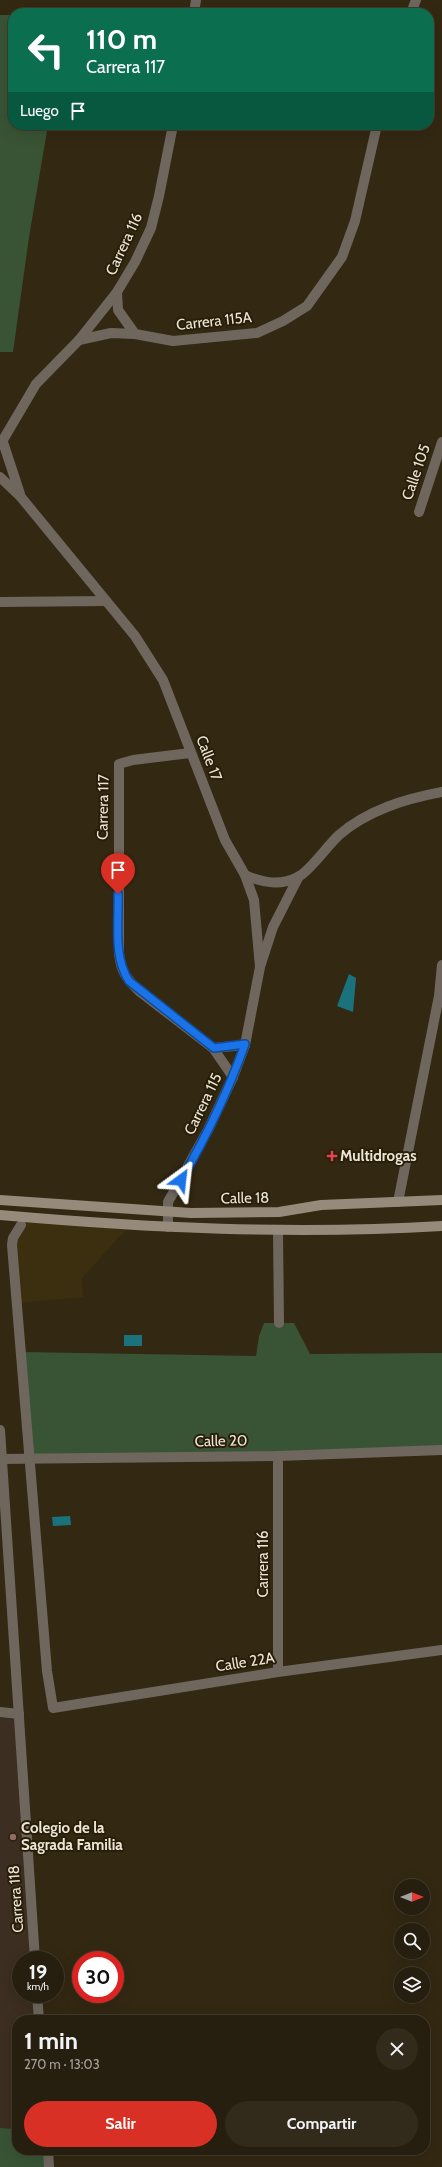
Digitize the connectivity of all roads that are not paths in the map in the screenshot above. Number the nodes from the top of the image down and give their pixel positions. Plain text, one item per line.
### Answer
1 (172, 130) edge
2 (376, 130) edge
3 (117, 292) junction
4 (135, 334) junction
5 (79, 340) junction
6 (442, 442) edge
7 (2, 444) edge
8 (0, 477) edge
9 (20, 496) junction
10 (419, 512) dead end
11 (106, 601) junction
12 (0, 602) edge
13 (190, 753) junction
14 (442, 792) edge
15 (245, 875) junction
16 (299, 876) junction
17 (442, 965) edge
18 (260, 967) junction
19 (245, 1044) junction
20 (214, 1048) junction
21 (233, 1077) junction
22 (0, 1200) edge
23 (442, 1200) edge
24 (398, 1202) junction
25 (168, 1212) junction
26 (0, 1215) edge
27 (21, 1225) dead end
28 (442, 1226) edge
29 (168, 1227) junction
30 (278, 1232) junction
31 (279, 1323) dead end
32 (0, 1430) edge
33 (442, 1450) edge
34 (278, 1456) junction
35 (1, 1459) edge
36 (30, 1459) junction
37 (442, 1650) edge
38 (278, 1672) junction
39 (0, 1712) edge
40 (19, 1714) junction
41 (34, 1951) edge
42 (38, 2003) edge
43 (39, 2015) edge
44 (48, 2155) edge
45 (49, 2167) edge

1 - 3 street, Carrera 116
2 - 4 street, Carrera 115A
3 - 4 street
3 - 5 street, Carrera 116
4 - 5 street
5 - 7 street, Carrera 116
6 - 10 street, Calle 105
7 - 9 street
8 - 9 street, Calle 17
9 - 11 street, Calle 17
11 - 12 street
11 - 13 street, Calle 17
13 - 15 street, Calle 17
13 - 20 street, Carrera 117
14 - 16 street
15 - 16 street
15 - 18 street, Calle 17
16 - 18 street, Carrera 115
17 - 24 street
18 - 19 street, Carrera 115
19 - 20 street
19 - 21 street, Carrera 115
20 - 21 street, Carrera 117
21 - 25 street, Carrera 115
22 - 25 main road, Calle 18
23 - 24 main road, Calle 18
24 - 25 main road, Calle 18
25 - 29 street, Carrera 115
26 - 29 main road, Calle 18
27 - 36 street
28 - 30 main road, Calle 18
29 - 30 main road, Calle 18
30 - 31 street
32 - 35 street, Carrera 118
33 - 34 street, Calle 20
34 - 36 street, Calle 20
34 - 38 street, Carrera 116
35 - 36 street, Calle 20
35 - 40 street, Carrera 118
36 - 38 street, Calle 22A
37 - 38 street, Calle 22A
39 - 40 street
40 - 41 street, Carrera 118
42 - 43 street
44 - 45 street

